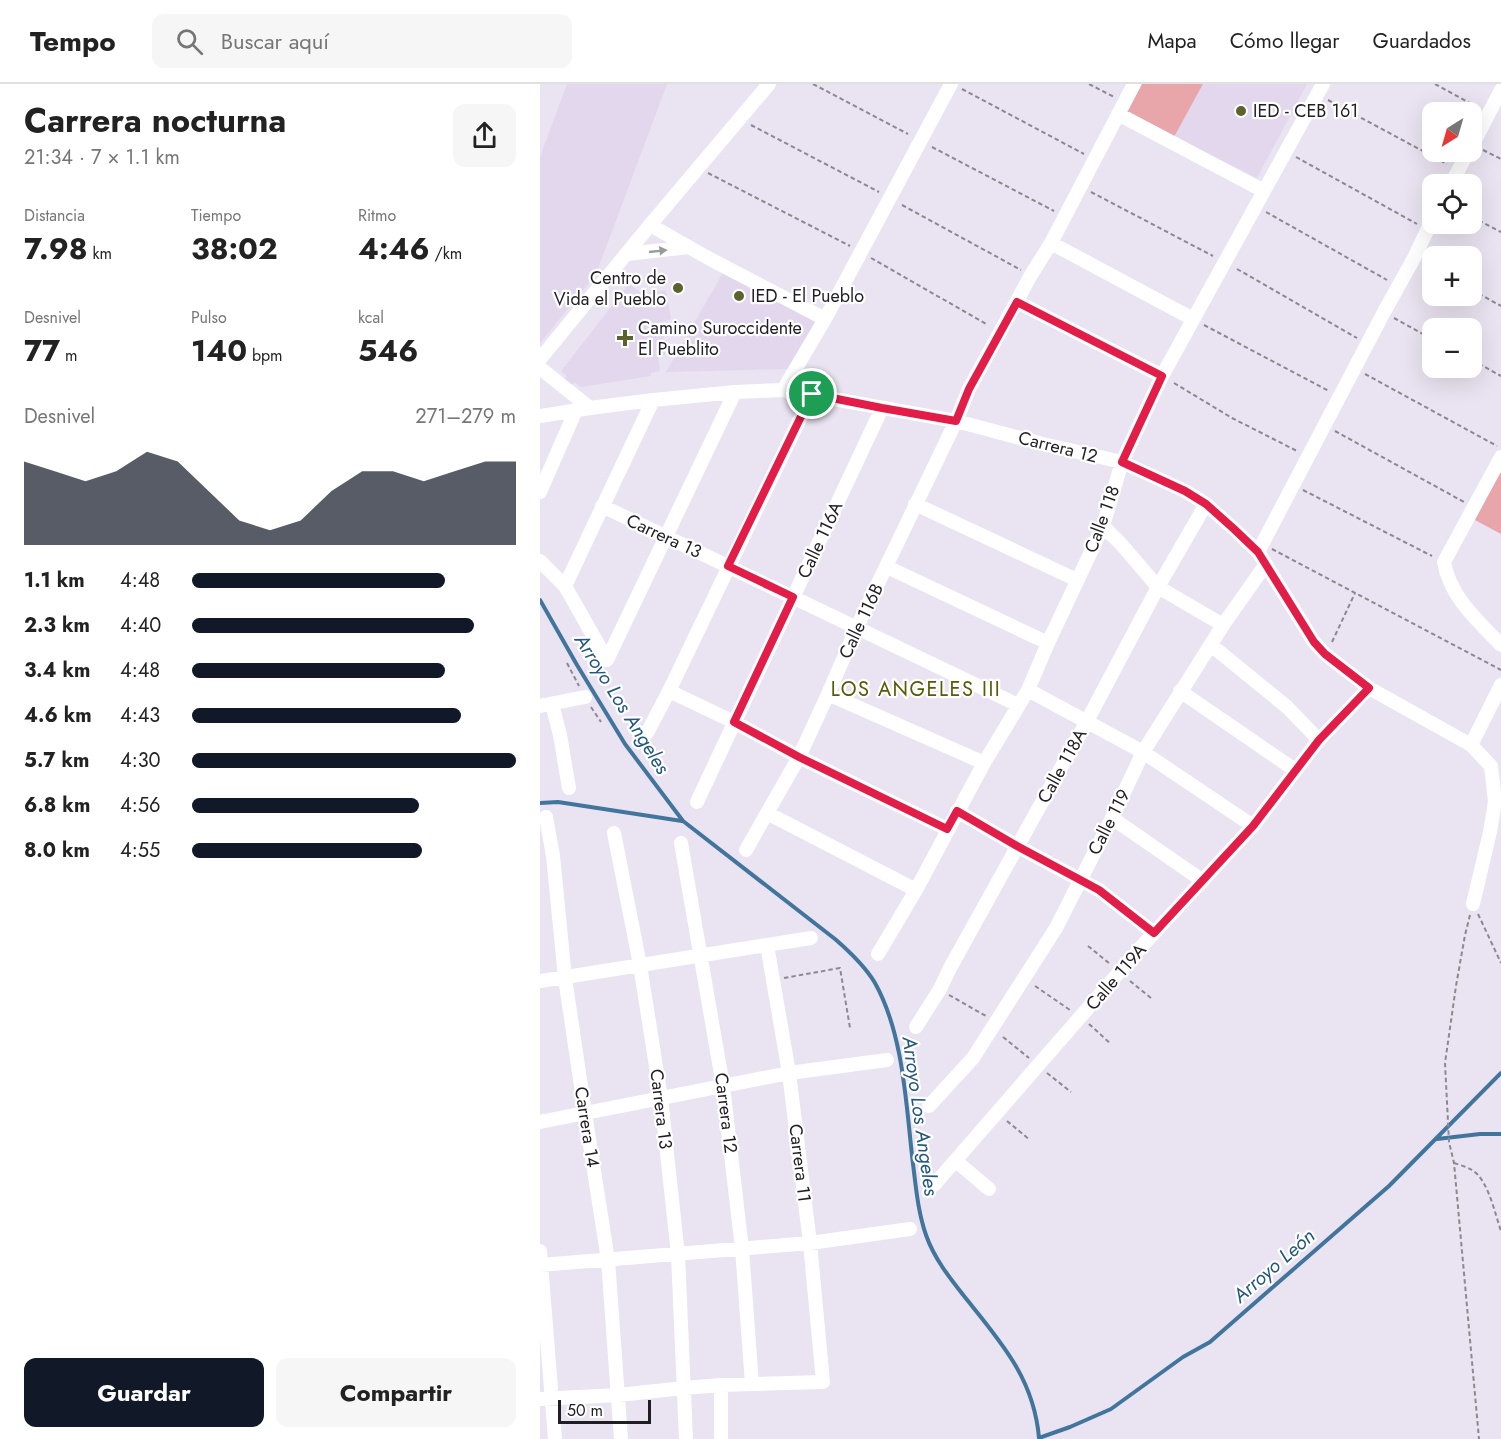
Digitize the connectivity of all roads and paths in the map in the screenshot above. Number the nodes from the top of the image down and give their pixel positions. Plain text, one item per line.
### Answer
1 (769, 84) edge
2 (813, 84) edge
3 (952, 84) edge
4 (1089, 84) edge
5 (1134, 84) edge
6 (1435, 84) edge
7 (1320, 89) edge
8 (1501, 90) edge
9 (1121, 108) junction
10 (1489, 114) junction
11 (1482, 127) edge
12 (920, 141) junction
13 (1482, 150) edge
14 (1286, 152) junction
15 (1094, 159) junction
16 (1501, 159) edge
17 (1463, 162) edge
18 (1458, 171) junction
19 (1456, 174) edge
20 (1264, 191) junction
21 (1256, 207) junction
22 (1065, 217) junction
23 (1422, 221) edge
24 (1482, 222) edge
25 (650, 225) junction
26 (1501, 232) edge
27 (1425, 234) edge
28 (1051, 243) junction
29 (689, 247) junction
30 (627, 254) junction
31 (1398, 286) junction
32 (1482, 296) edge
33 (1017, 302) junction
34 (1501, 306) edge
35 (1384, 312) junction
36 (825, 319) junction
37 (1193, 319) junction
38 (1422, 333) edge
39 (540, 360) edge
40 (1482, 366) edge
41 (540, 368) edge
42 (1354, 368) junction
43 (1162, 376) junction
44 (1501, 376) edge
45 (783, 390) junction
46 (735, 392) junction
47 (812, 394) junction
48 (1339, 397) junction
49 (653, 400) junction
50 (882, 408) junction
51 (583, 409) junction
52 (540, 416) edge
53 (956, 421) junction
54 (1324, 425) junction
55 (1501, 448) edge
56 (1308, 457) junction
57 (1501, 457) edge
58 (1122, 462) junction
59 (1292, 485) junction
60 (540, 492) edge
61 (915, 504) junction
62 (1206, 504) junction
63 (602, 506) junction
64 (1474, 507) junction
65 (1103, 526) junction
66 (666, 537) junction
67 (1260, 548) junction
68 (540, 561) edge
69 (1444, 562) junction
70 (1266, 564) junction
71 (728, 566) junction
72 (887, 567) junction
73 (1077, 580) junction
74 (565, 586) junction
75 (1158, 587) junction
76 (1355, 593) junction
77 (793, 597) junction
78 (1222, 626) junction
79 (857, 627) junction
80 (1048, 643) junction
81 (1211, 645) junction
82 (1501, 645) edge
83 (1325, 654) junction
84 (1501, 670) edge
85 (1501, 685) edge
86 (1369, 688) junction
87 (1028, 690) junction
88 (669, 691) junction
89 (1180, 691) junction
90 (828, 694) junction
91 (585, 697) dead end
92 (546, 705) edge
93 (1018, 705) junction
94 (1087, 721) junction
95 (734, 722) junction
96 (647, 733) dead end
97 (1319, 740) junction
98 (1472, 745) junction
99 (1143, 752) junction
100 (799, 757) junction
101 (984, 763) junction
102 (1295, 770) junction
103 (569, 788) dead end
104 (697, 802) dead end
105 (957, 811) junction
106 (767, 813) junction
107 (546, 817) dead end
108 (1112, 818) junction
109 (1253, 826) junction
110 (947, 829) junction
111 (614, 833) dead end
112 (681, 843) dead end
113 (1017, 846) junction
114 (746, 850) dead end
115 (547, 871) edge
116 (1079, 880) junction
117 (1203, 881) junction
118 (916, 890) junction
119 (1473, 904) junction
120 (1154, 933) junction
121 (811, 938) dead end
122 (767, 945) junction
123 (878, 954) dead end
124 (701, 955) junction
125 (1501, 963) edge
126 (640, 965) junction
127 (565, 978) junction
128 (540, 981) edge
129 (773, 981) junction
130 (940, 989) junction
131 (996, 1023) junction
132 (916, 1027) dead end
133 (850, 1028) dead end
134 (887, 1060) dead end
135 (789, 1073) junction
136 (723, 1086) junction
137 (661, 1098) junction
138 (929, 1107) dead end
139 (585, 1113) junction
140 (998, 1113) junction
141 (540, 1122) edge
142 (1030, 1140) dead end
143 (956, 1161) junction
144 (1454, 1163) junction
145 (934, 1185) dead end
146 (989, 1189) dead end
147 (910, 1229) dead end
148 (1501, 1231) edge
149 (810, 1242) junction
150 (742, 1249) junction
151 (678, 1255) junction
152 (608, 1260) junction
153 (541, 1261) edge
154 (752, 1384) junction
155 (721, 1385) junction
156 (684, 1388) junction
157 (618, 1395) junction
158 (546, 1398) edge
159 (555, 1439) edge
160 (621, 1439) edge
161 (686, 1439) edge
162 (721, 1439) edge
163 (1479, 1439) edge

1 - 25 street
2 - 12 path
3 - 12 street
3 - 15 path
4 - 9 path
5 - 9 street, Calle 116B
6 - 10 path
7 - 14 street, Calle 118
7 - 18 path
8 - 10 street
9 - 15 street, Calle 116B
9 - 20 street
10 - 11 street
12 - 22 path
12 - 36 street
13 - 16 path
14 - 20 street, Calle 118
14 - 23 path
15 - 22 street, Calle 116B
17 - 18 street
18 - 19 street
20 - 21 street, Calle 118
21 - 31 path
21 - 37 street, Calle 118
22 - 28 street, Calle 116B
24 - 26 path
25 - 29 street
25 - 30 street
27 - 31 street
28 - 33 street, Calle 116B
28 - 37 street
30 -> 29 street
29 - 36 street
30 - 39 street
31 - 35 street
32 - 34 path
33 - 43 street
33 - 53 street, Calle 116B
35 - 38 path
35 - 42 street
36 - 45 street
37 - 43 street, Calle 118
37 - 48 path
40 - 44 path
41 - 51 street
42 - 48 street
42 - 55 path
43 - 56 path
43 - 58 street, Calle 118
45 - 46 street, Carrera 12
45 - 47 street, Carrera 12
46 - 49 street, Carrera 12
46 - 66 street
47 - 50 street, Carrera 12
47 - 71 street
48 - 54 street
49 - 51 street, Carrera 12
49 - 63 street
50 - 53 street, Carrera 12
50 - 77 street, Calle 116A
51 - 52 street, Carrera 12
51 - 60 street
53 - 58 street, Carrera 12
53 - 61 street, Calle 116B
54 - 56 street
54 - 64 path
56 - 59 street
57 - 64 street
58 - 62 street, Carrera 12
58 - 65 street, Calle 118
59 - 67 street
59 - 69 path
61 - 72 street, Calle 116B
61 - 73 street
62 - 67 street, Carrera 12
62 - 75 street, Calle 118A
63 - 66 street, Carrera 13
63 - 74 street
64 - 69 street
65 - 73 street, Calle 118
65 - 75 street
66 - 71 street, Carrera 13
66 - 74 street
67 - 70 street, Carrera 12
67 - 76 path
68 - 74 street
69 - 82 street
70 - 78 street, Calle 119
70 - 83 street, Carrera 12
71 - 77 street, Carrera 13
71 - 88 street
72 - 79 street, Calle 116B
72 - 80 street
73 - 80 street, Calle 118
75 - 78 street
75 - 94 street, Calle 118A
76 - 83 path
76 - 84 path
77 - 79 street, Carrera 13
77 - 95 street, Calle 116A
78 - 81 street, Calle 119
79 - 90 street, Calle 116B
79 - 93 street, Carrera 13
80 - 87 street, Calle 118
81 - 89 street, Calle 119
81 - 97 street
83 - 86 street, Carrera 12
85 - 98 street
86 - 97 street, Calle 119A
86 - 98 street, Carrera 12
87 - 93 street, Calle 118
87 - 94 street
88 - 95 street
88 - 96 street
89 - 99 street, Calle 119
89 - 102 street
90 - 100 street, Calle 116B
90 - 101 street
91 - 92 street
92 - 103 street
93 - 101 street, Calle 118
94 - 99 street
94 - 113 street, Calle 118A
95 - 100 street
95 - 104 street, Calle 116A
97 - 102 street, Calle 119A
98 - 119 street
99 - 108 street, Calle 119
99 - 109 street
100 - 106 street, Calle 116B
100 - 110 street
101 - 105 street, Calle 118
102 - 109 street, Calle 119A
105 - 110 street, Calle 118
105 - 113 street
106 - 114 street, Calle 116B
106 - 118 street
107 - 115 street, Carrera 14
108 - 116 street, Calle 119
108 - 117 street
109 - 117 street, Calle 119A
110 - 118 street, Calle 118
111 - 126 street, Carrera 13
112 - 124 street, Carrera 12
113 - 116 street
113 - 130 street, Calle 118A
115 - 127 street, Carrera 14
116 - 120 street
116 - 131 street, Calle 119
117 - 120 street, Calle 119A
118 - 123 street, Calle 118
119 - 125 path
119 - 144 path
120 - 140 street, Calle 119A
121 - 122 street
122 - 124 street
122 - 129 street, Carrera 11
124 - 126 street
124 - 136 street, Carrera 12
126 - 127 street
126 - 137 street, Carrera 13
127 - 128 street
127 - 139 street, Carrera 14
129 - 133 path
129 - 135 street, Carrera 11
130 - 131 path
130 - 132 street, Calle 118A
131 - 138 street, Calle 119
134 - 135 street
135 - 136 street
135 - 149 street, Carrera 11
136 - 137 street
136 - 150 street, Carrera 12
137 - 139 street
137 - 151 street, Carrera 13
139 - 141 street
139 - 152 street, Carrera 14
140 - 142 path
140 - 143 street, Calle 119A
143 - 145 street, Calle 119A
143 - 146 street
144 - 148 path
144 - 163 path
147 - 149 street
149 - 150 street
149 - 154 street, Carrera 11
150 - 151 street
150 - 154 street, Carrera 12
151 - 152 street
151 - 156 street, Carrera 13
152 - 153 street
152 - 157 street, Carrera 14
153 - 158 street
154 - 155 street
155 - 156 street
155 - 162 street
156 - 157 street
156 - 161 street, Carrera 13
157 - 158 street
157 - 160 street, Carrera 14
158 - 159 street

